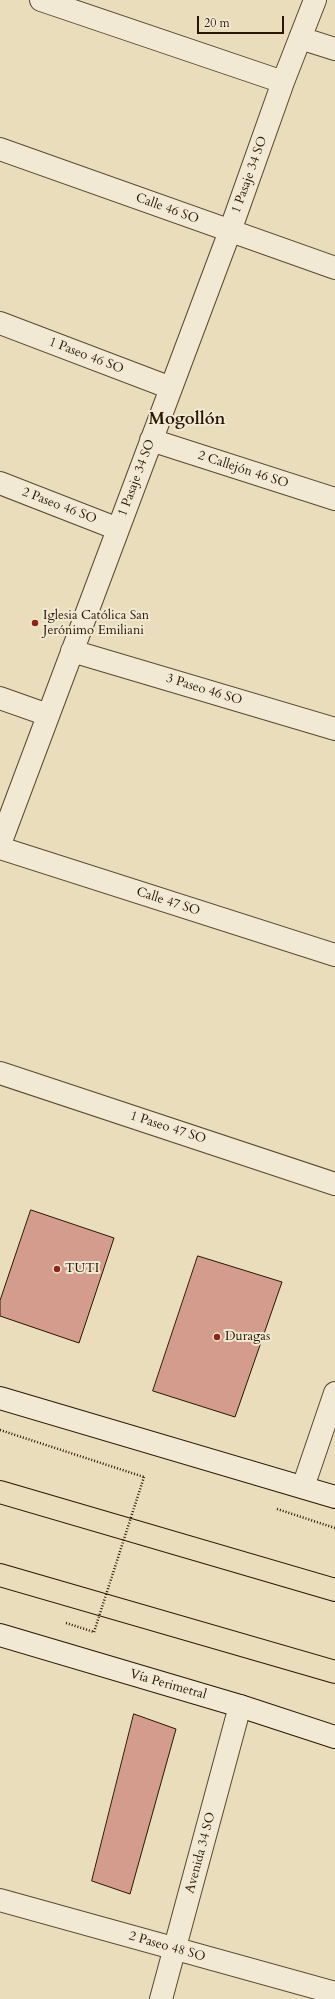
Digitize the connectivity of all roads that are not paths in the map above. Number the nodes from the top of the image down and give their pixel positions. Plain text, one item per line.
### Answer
1 (41, 0) edge
2 (315, 0) edge
3 (300, 38) junction
4 (335, 49) edge
5 (283, 82) junction
6 (0, 149) edge
7 (230, 231) junction
8 (335, 268) edge
9 (0, 323) edge
10 (171, 388) junction
11 (151, 440) junction
12 (0, 483) edge
13 (335, 499) edge
14 (118, 529) junction
15 (72, 651) junction
16 (0, 698) edge
17 (48, 715) junction
18 (335, 729) edge
19 (0, 844) edge
20 (0, 848) edge
21 (335, 955) edge
22 (0, 1073) edge
23 (335, 1184) edge
24 (335, 1393) edge
25 (0, 1398) edge
26 (303, 1487) junction
27 (0, 1492) edge
28 (335, 1498) edge
29 (0, 1575) edge
30 (335, 1590) edge
31 (0, 1636) edge
32 (335, 1672) edge
33 (240, 1706) junction
34 (335, 1737) edge
35 (0, 1900) edge
36 (175, 1949) junction
37 (335, 1993) edge
38 (161, 1999) edge

1 - 5 street
2 - 3 street, 1 Pasaje 34 SO
3 - 4 street
3 - 5 street, 1 Pasaje 34 SO
5 - 7 street, 1 Pasaje 34 SO
6 - 7 street, Calle 46 SO
7 - 8 street, Calle 46 SO
7 - 10 street, 1 Pasaje 34 SO
9 - 10 street, 1 Paseo 46 SO
10 - 11 street, 1 Pasaje 34 SO
11 - 13 street, 2 Callejón 46 SO
11 - 14 street, 1 Pasaje 34 SO
12 - 14 street, 2 Paseo 46 SO
14 - 15 street, 1 Pasaje 34 SO
15 - 17 street, 1 Pasaje 34 SO
15 - 18 street, 3 Paseo 46 SO
16 - 17 street
17 - 19 street, 1 Pasaje 34 SO
20 - 21 street, Calle 47 SO
22 - 23 street, 1 Paseo 47 SO
24 - 26 street
25 - 26 street
26 - 28 street
27 - 30 highway
29 - 32 highway
31 - 33 street, Vía Perimetral
33 - 34 street, Vía Perimetral
33 - 36 street, Avenida 34 SO
35 - 36 street, 2 Paseo 48 SO
36 - 37 street, 2 Paseo 48 SO
36 - 38 street, Avenida 34 SO

